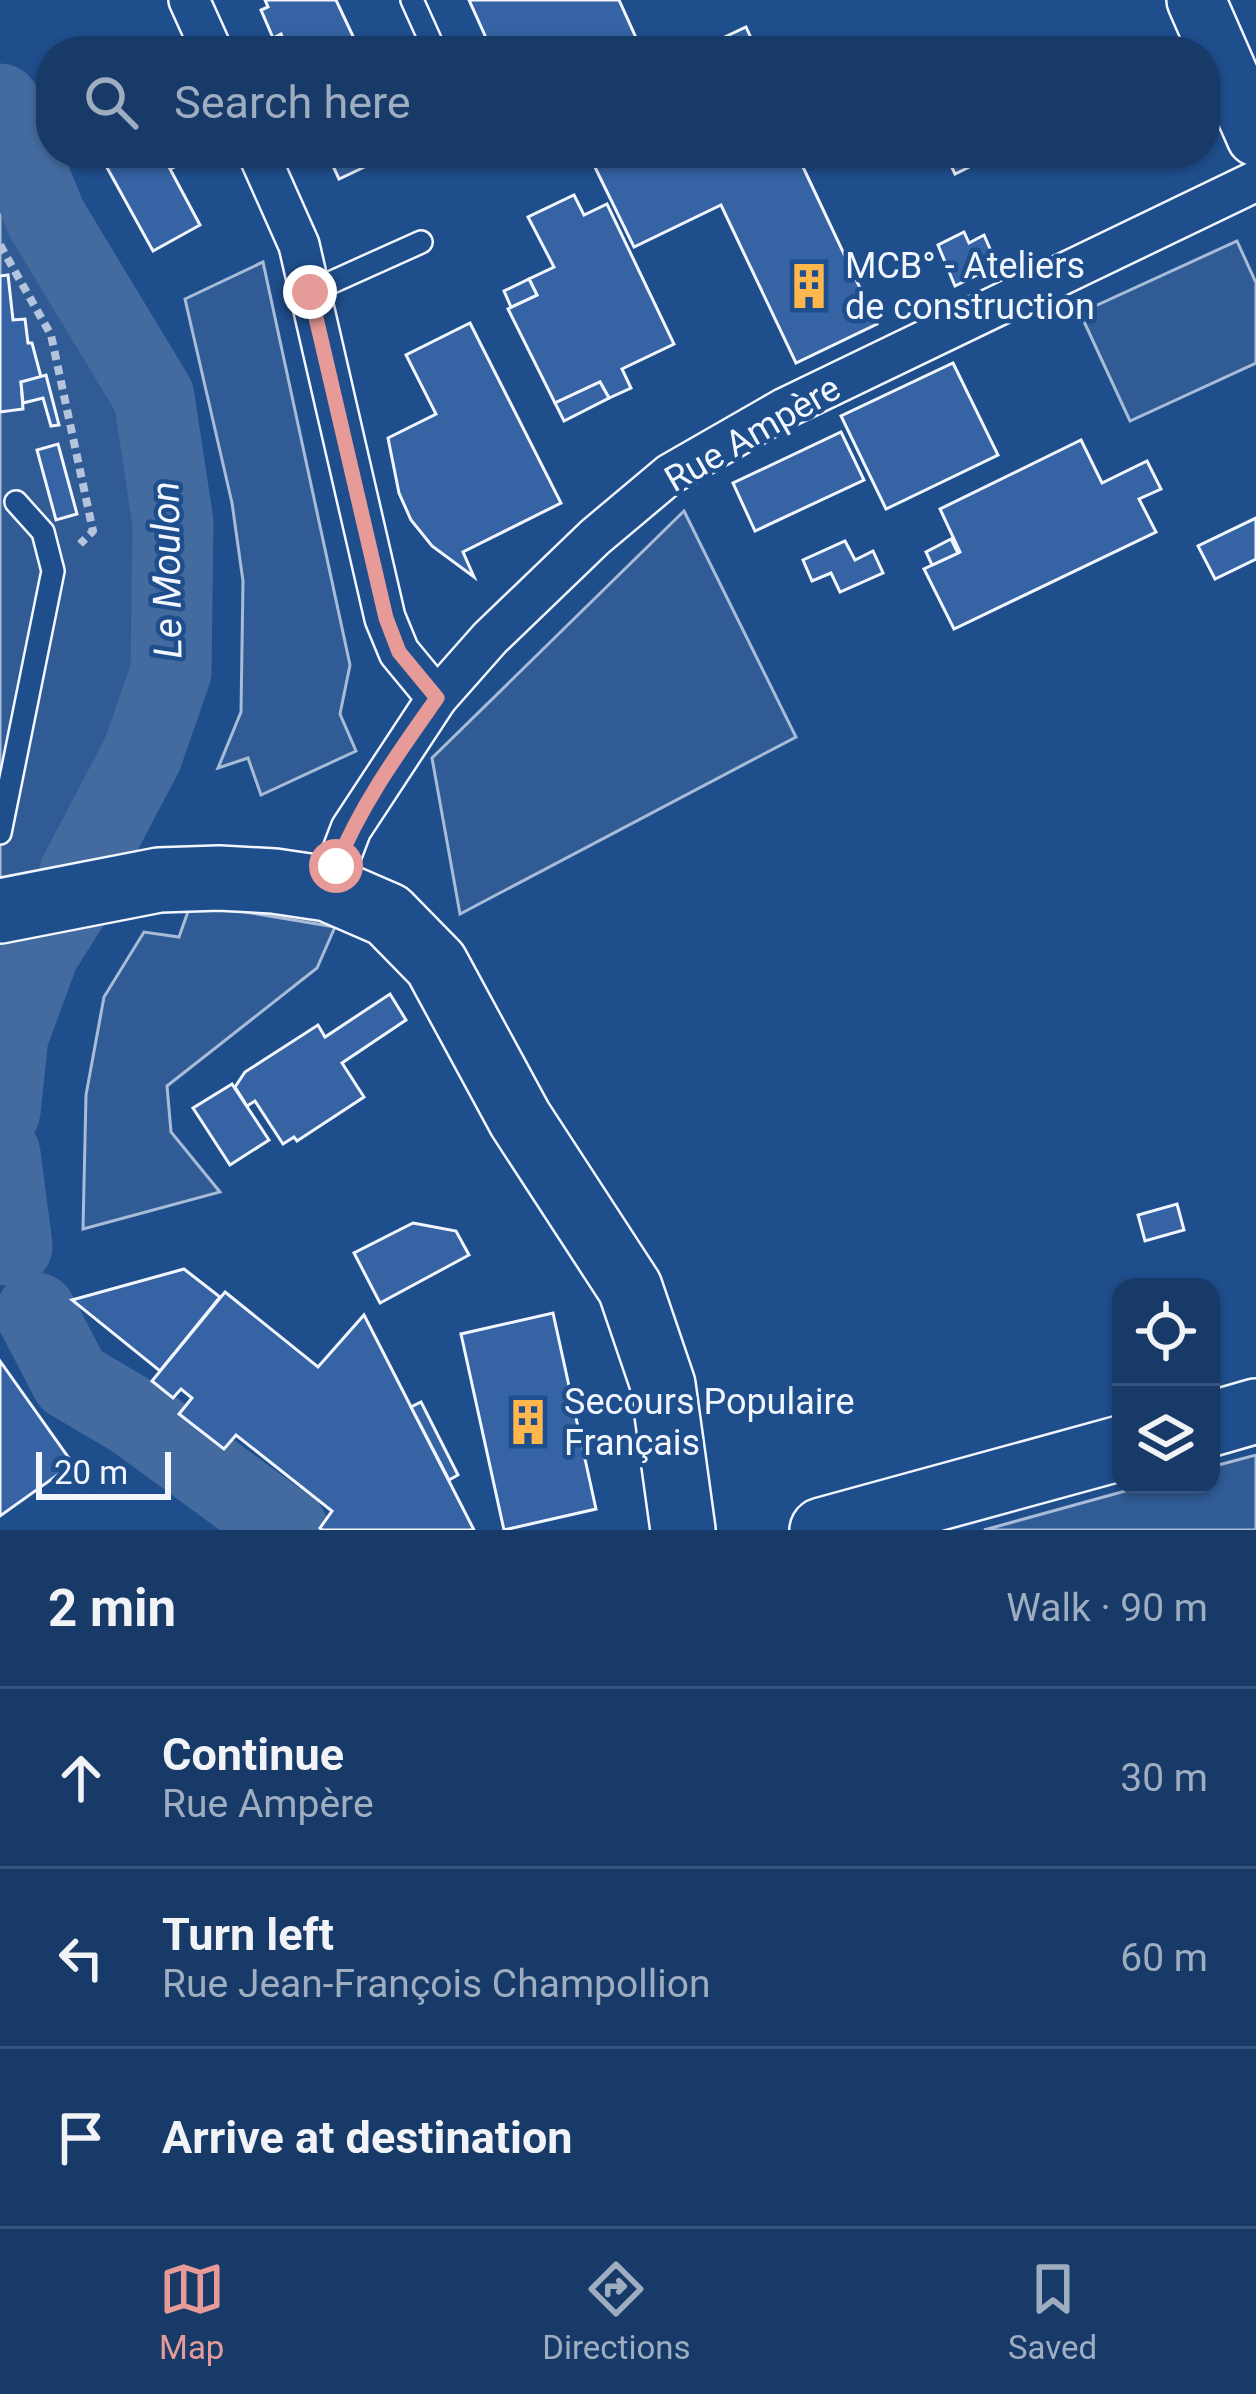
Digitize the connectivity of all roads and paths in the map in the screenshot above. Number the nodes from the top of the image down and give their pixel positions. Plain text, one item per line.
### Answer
1 (190, 0) edge
2 (412, 0) edge
3 (1196, 0) edge
4 (206, 36) edge
5 (428, 36) edge
6 (1214, 36) edge
7 (1220, 48) edge
8 (1250, 107) edge
9 (265, 168) edge
10 (1256, 181) edge
11 (421, 242) dead end
12 (0, 245) edge
13 (310, 292) junction
14 (16, 502) dead end
15 (53, 571) junction
16 (437, 698) junction
17 (0, 833) edge
18 (328, 890) junction
19 (6, 909) edge
20 (1256, 1412) edge
21 (1220, 1422) edge
22 (1112, 1450) edge
23 (683, 1530) edge
24 (822, 1530) edge

1 - 4 street
2 - 5 lane
3 - 6 street
7 - 8 street
9 - 13 street
10 - 16 street, Rue Ampère
11 - 13 lane
12 - 15 path
13 - 16 street
14 - 15 lane
15 - 17 lane
16 - 18 street, Rue Ampère
18 - 19 main road
18 - 23 main road
20 - 21 main road
22 - 24 main road

